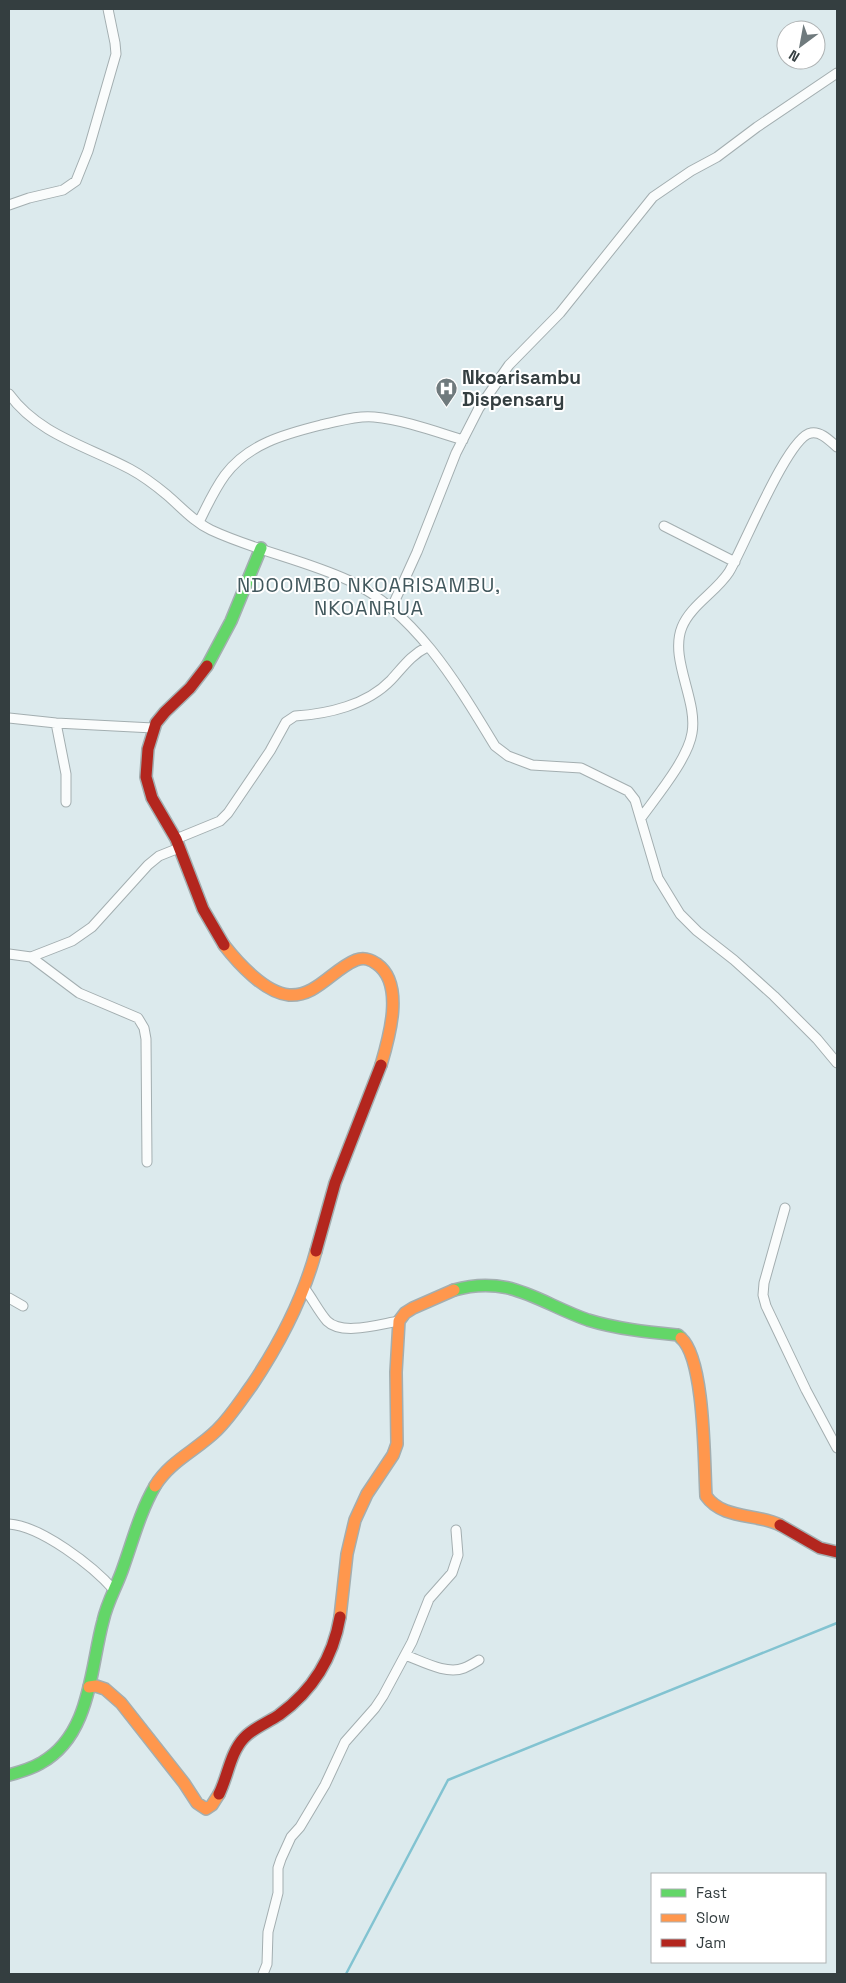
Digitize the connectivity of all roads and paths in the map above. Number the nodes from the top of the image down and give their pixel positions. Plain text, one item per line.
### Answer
1 (108, 9) edge
2 (837, 72) edge
3 (9, 205) edge
4 (9, 394) edge
5 (463, 440) junction
6 (837, 447) edge
7 (199, 522) junction
8 (664, 526) dead end
9 (260, 548) junction
10 (735, 562) junction
11 (392, 608) junction
12 (427, 647) junction
13 (9, 718) edge
14 (56, 722) junction
15 (154, 728) junction
16 (66, 802) dead end
17 (641, 818) junction
18 (178, 843) junction
19 (9, 954) edge
20 (31, 957) junction
21 (837, 1063) edge
22 (147, 1162) dead end
23 (785, 1208) dead end
24 (305, 1289) junction
25 (9, 1298) edge
26 (24, 1306) dead end
27 (399, 1321) junction
28 (837, 1448) edge
29 (9, 1524) edge
30 (456, 1530) dead end
31 (837, 1552) edge
32 (114, 1590) junction
33 (405, 1655) junction
34 (479, 1660) dead end
35 (89, 1687) junction
36 (9, 1775) edge
37 (263, 1974) edge

1 - 3 street
2 - 5 street
4 - 7 street
5 - 7 street
5 - 11 street
6 - 10 street
7 - 9 street
8 - 10 street
9 - 11 street
9 - 15 street
10 - 17 street
11 - 12 street
12 - 17 street
12 - 18 street
13 - 14 street
14 - 15 street
14 - 16 street
15 - 18 street
17 - 21 street
18 - 20 street
18 - 24 street
19 - 20 street
20 - 22 street
23 - 28 street
24 - 27 street
24 - 32 street
25 - 26 street
27 - 31 street
27 - 35 street
29 - 32 street
30 - 33 street
32 - 35 street
33 - 34 street
33 - 37 street
35 - 36 street

